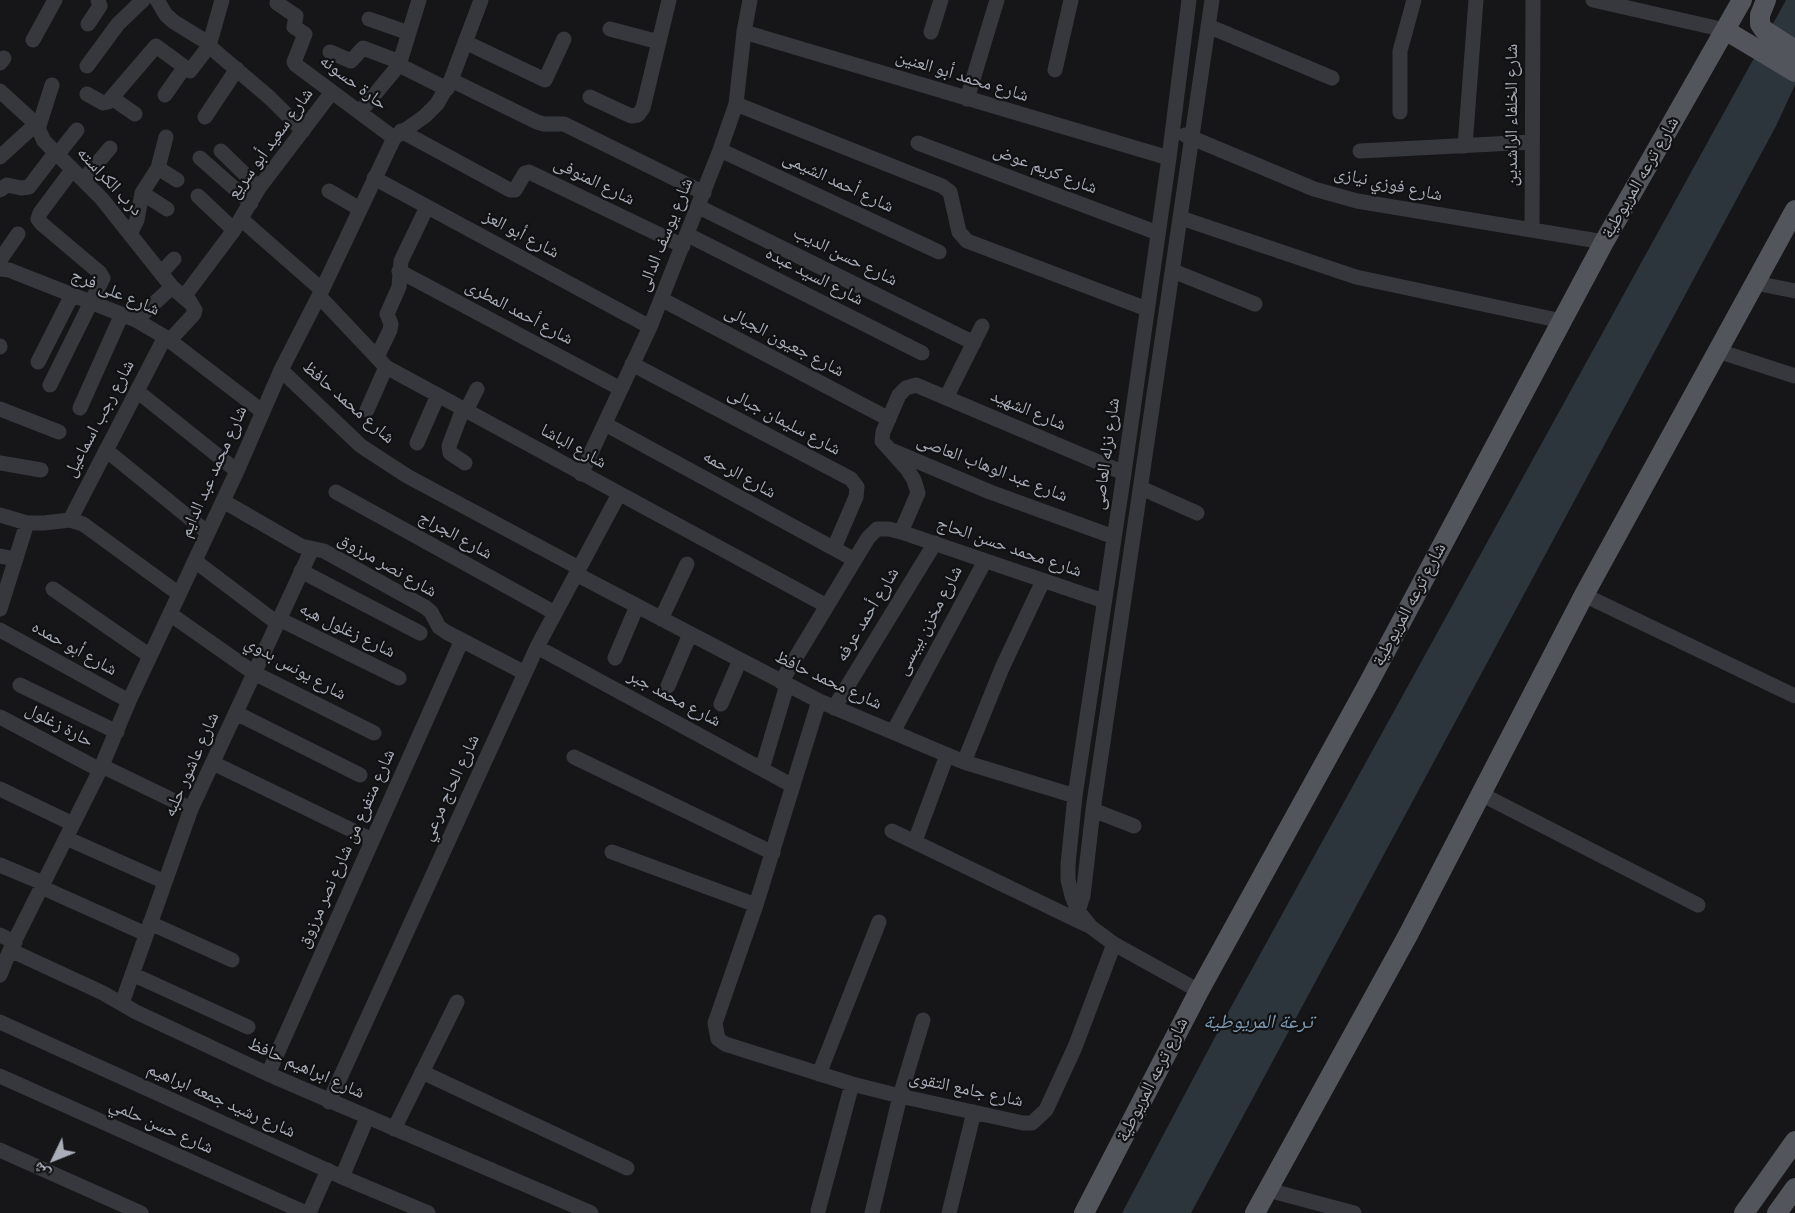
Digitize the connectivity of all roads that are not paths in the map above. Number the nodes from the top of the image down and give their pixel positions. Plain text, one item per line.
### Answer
1 (55, 0) edge
2 (98, 0) edge
3 (143, 0) edge
4 (157, 0) edge
5 (222, 0) edge
6 (419, 0) edge
7 (481, 0) edge
8 (669, 0) edge
9 (750, 0) edge
10 (940, 0) edge
11 (997, 0) edge
12 (1071, 0) edge
13 (1189, 0) edge
14 (1212, 0) edge
15 (1414, 0) edge
16 (1476, 0) edge
17 (1533, 0) edge
18 (1593, 0) edge
19 (1742, 0) edge
20 (1766, 0) edge
21 (277, 3) dead end
22 (369, 19) dead end
23 (88, 24) dead end
24 (1208, 26) junction
25 (610, 29) dead end
26 (1725, 30) junction
27 (744, 32) junction
28 (931, 32) dead end
29 (409, 33) junction
30 (564, 39) dead end
31 (33, 40) dead end
32 (465, 42) junction
33 (659, 42) junction
34 (209, 45) junction
35 (1795, 50) edge
36 (330, 52) dead end
37 (399, 64) junction
38 (87, 66) dead end
39 (184, 68) junction
40 (237, 69) junction
41 (1055, 70) dead end
42 (1795, 72) edge
43 (1332, 78) dead end
44 (52, 85) dead end
45 (449, 85) junction
46 (0, 91) edge
47 (332, 92) junction
48 (87, 94) dead end
49 (165, 95) dead end
50 (591, 97) dead end
51 (112, 98) junction
52 (967, 99) junction
53 (736, 104) junction
54 (360, 112) junction
55 (1400, 112) dead end
56 (135, 114) dead end
57 (205, 117) dead end
58 (37, 126) junction
59 (77, 130) dead end
60 (1173, 130) junction
61 (303, 131) junction
62 (398, 134) junction
63 (166, 137) dead end
64 (1192, 138) junction
65 (1532, 142) junction
66 (918, 143) dead end
67 (1465, 146) junction
68 (110, 148) dead end
69 (720, 150) junction
70 (221, 151) dead end
71 (1360, 151) dead end
72 (56, 154) junction
73 (0, 157) edge
74 (200, 158) dead end
75 (1169, 158) junction
76 (158, 168) junction
77 (77, 175) junction
78 (374, 178) junction
79 (177, 180) dead end
80 (259, 188) junction
81 (0, 190) edge
82 (329, 191) dead end
83 (142, 193) junction
84 (198, 196) dead end
85 (701, 200) junction
86 (250, 202) junction
87 (427, 207) junction
88 (167, 209) dead end
89 (360, 209) junction
90 (1795, 210) edge
91 (1181, 218) junction
92 (237, 224) junction
93 (1532, 230) junction
94 (1158, 233) junction
95 (18, 234) dead end
96 (130, 234) junction
97 (686, 241) junction
98 (1605, 242) junction
99 (939, 252) dead end
100 (174, 258) dead end
101 (0, 260) edge
102 (0, 269) edge
103 (399, 271) junction
104 (1173, 271) junction
105 (161, 273) junction
106 (1755, 283) junction
107 (172, 287) junction
108 (1795, 291) edge
109 (320, 293) junction
110 (72, 295) junction
111 (661, 299) junction
112 (188, 301) junction
113 (92, 302) junction
114 (1255, 304) dead end
115 (1147, 309) junction
116 (129, 317) junction
117 (1562, 321) junction
118 (982, 326) dead end
119 (650, 327) junction
120 (168, 338) junction
121 (974, 343) junction
122 (1718, 351) junction
123 (922, 353) dead end
124 (38, 362) dead end
125 (382, 362) junction
126 (632, 364) junction
127 (281, 370) junction
128 (1795, 376) edge
129 (50, 385) dead end
130 (477, 389) dead end
131 (621, 389) junction
132 (137, 391) junction
133 (438, 395) junction
134 (946, 398) junction
135 (80, 408) dead end
136 (0, 409) edge
137 (367, 410) dead end
138 (464, 410) junction
139 (263, 412) junction
140 (889, 419) junction
141 (605, 424) junction
142 (59, 432) dead end
143 (417, 442) dead end
144 (889, 449) junction
145 (106, 450) junction
146 (0, 463) edge
147 (465, 463) dead end
148 (41, 470) dead end
149 (237, 471) junction
150 (1124, 473) junction
151 (581, 474) junction
152 (1141, 488) junction
153 (336, 492) dead end
154 (619, 494) junction
155 (223, 501) junction
156 (1120, 501) junction
157 (1138, 505) junction
158 (1197, 513) dead end
159 (0, 515) edge
160 (70, 520) junction
161 (27, 523) junction
162 (902, 532) junction
163 (208, 533) junction
164 (1114, 537) junction
165 (935, 543) junction
166 (834, 548) junction
167 (312, 549) junction
168 (0, 556) edge
169 (16, 559) junction
170 (855, 560) junction
171 (195, 561) junction
172 (985, 561) junction
173 (687, 564) dead end
174 (302, 571) junction
175 (578, 571) junction
176 (1043, 580) junction
177 (53, 589) dead end
178 (179, 594) junction
179 (1584, 595) junction
180 (1104, 601) junction
181 (637, 606) junction
182 (827, 606) junction
183 (0, 609) edge
184 (555, 613) junction
185 (170, 614) junction
186 (661, 619) junction
187 (278, 621) junction
188 (0, 630) edge
189 (420, 633) dead end
190 (690, 634) junction
191 (462, 640) junction
192 (537, 647) junction
193 (150, 656) junction
194 (615, 658) dead end
195 (740, 660) junction
196 (254, 673) junction
197 (525, 673) junction
198 (399, 678) dead end
199 (784, 683) junction
200 (20, 685) dead end
201 (668, 686) dead end
202 (1795, 696) edge
203 (819, 701) junction
204 (129, 702) junction
205 (721, 704) dead end
206 (834, 708) junction
207 (236, 713) junction
208 (0, 717) edge
209 (1087, 717) junction
210 (1107, 722) junction
211 (117, 732) junction
212 (893, 732) junction
213 (374, 733) dead end
214 (947, 755) junction
215 (574, 757) dead end
216 (964, 762) junction
217 (213, 763) junction
218 (101, 768) junction
219 (762, 769) junction
220 (360, 775) dead end
221 (793, 786) junction
222 (0, 789) edge
223 (1481, 794) junction
224 (1075, 796) junction
225 (191, 809) junction
226 (1094, 810) junction
227 (1134, 826) dead end
228 (70, 831) junction
229 (892, 831) dead end
230 (372, 840) junction
231 (915, 841) junction
232 (612, 852) dead end
233 (773, 853) junction
234 (0, 865) edge
235 (165, 882) junction
236 (42, 885) junction
237 (756, 905) junction
238 (1698, 905) dead end
239 (1078, 911) junction
240 (879, 922) dead end
241 (1091, 927) junction
242 (148, 928) junction
243 (0, 935) edge
244 (1114, 944) junction
245 (13, 946) junction
246 (232, 960) dead end
247 (132, 974) junction
248 (0, 975) edge
249 (1199, 991) junction
250 (457, 1002) dead end
251 (122, 1003) junction
252 (923, 1020) dead end
253 (0, 1022) edge
254 (248, 1027) dead end
255 (422, 1072) junction
256 (268, 1074) junction
257 (819, 1074) junction
258 (0, 1076) edge
259 (852, 1084) junction
260 (900, 1096) junction
261 (329, 1102) junction
262 (974, 1112) junction
263 (367, 1118) junction
264 (394, 1129) junction
265 (1795, 1141) edge
266 (0, 1150) edge
267 (627, 1168) dead end
268 (328, 1170) junction
269 (342, 1177) junction
270 (1795, 1188) edge
271 (1268, 1190) junction
272 (818, 1211) dead end
273 (141, 1213) edge
274 (307, 1213) edge
275 (428, 1213) edge
276 (591, 1213) edge
277 (872, 1213) edge
278 (949, 1213) edge
279 (1084, 1213) edge
280 (1255, 1213) edge
281 (1354, 1213) edge
282 (1744, 1213) edge
283 (1777, 1213) edge

1 - 31 street
2 - 23 street
3 - 38 street
4 - 34 street
5 - 34 street
6 - 29 street
7 - 32 street
8 - 33 street
9 - 27 street, شارع يوسف الدالى
10 - 28 street
11 - 52 street
12 - 41 street
13 - 60 street, شارع نزله العاصى
14 - 24 street
15 - 55 street
16 - 67 street
17 - 65 street, شارع الخلفاء الراشدين
18 - 26 street
19 - 26 main road, شارع ترعه المريوطية
20 - 35 main road
21 - 47 street, حارة حسونه
22 - 29 street
24 - 43 street
24 - 64 street
25 - 33 street
26 - 42 main road
26 - 98 main road, شارع ترعه المريوطية
27 - 52 street, شارع محمد أبو العنين
27 - 53 street, شارع يوسف الدالى
29 - 37 street
30 - 32 street
32 - 45 street
33 - 50 street
34 - 39 street
34 - 40 street
36 - 37 street, شارع حسن الديب
37 - 45 street, شارع حسن الديب
37 - 54 street
39 - 49 street
39 - 51 street
40 - 57 street
40 - 61 street
44 - 58 street
45 - 62 street
45 - 85 street, شارع حسن الديب
46 - 58 street, درب الكراسته
47 - 54 street, حارة حسونه
47 - 61 street, شارع سعيد أبو سريع
48 - 51 street
51 - 56 street
52 - 75 street, شارع محمد أبو العنين
53 - 69 street, شارع يوسف الدالى
53 - 115 street
54 - 62 street, حارة حسونه
58 - 72 street, درب الكراسته
58 - 73 street
59 - 72 street
60 - 64 street, شارع فوزي نيازى
60 - 75 street, شارع نزله العاصى
61 - 80 street, شارع سعيد أبو سريع
62 - 78 street, شارع محمد عبد الدايم
62 - 97 street, شارع المنوفى
63 - 76 street
64 - 91 street
64 - 93 street, شارع فوزي نيازى
65 - 67 street
65 - 93 street, شارع الخلفاء الراشدين
66 - 94 street, شارع كريم عوض
67 - 71 street
68 - 77 street
69 - 85 street, شارع يوسف الدالى
69 - 99 street, شارع أحمد الشيمى
70 - 80 street
72 - 77 street, درب الكراسته
72 - 81 street
74 - 86 street
75 - 94 street, شارع نزله العاصى
76 - 79 street
76 - 83 street
77 - 96 street, درب الكراسته
77 - 113 street
78 - 87 street, شارع أبو العز
78 - 89 street, شارع محمد عبد الدايم
80 - 86 street, شارع سعيد أبو سريع
82 - 89 street
83 - 88 street
83 - 96 street
84 - 92 street, شارع الباشا
85 - 97 street, شارع يوسف الدالى
85 - 121 street, شارع حسن الديب
86 - 92 street, شارع سعيد أبو سريع
87 - 103 street
87 - 119 street, شارع أبو العز
89 - 109 street, شارع محمد عبد الدايم
90 - 106 main road
91 - 104 street
91 - 117 street
92 - 109 street, شارع الباشا
92 - 112 street, شارع سعيد أبو سريع
93 - 98 street, شارع فوزي نيازى
94 - 115 street, شارع نزله العاصى
95 - 101 street
96 - 105 street, درب الكراسته
97 - 111 street, شارع يوسف الدالى
97 - 123 street, شارع السيد عبده
98 - 117 main road, شارع ترعه المريوطية
100 - 105 street
102 - 110 street, شارع على فرج
103 - 125 street
103 - 131 street, شارع أحمد المطرى
104 - 114 street
104 - 152 street
105 - 107 street, درب الكراسته
106 - 108 street
106 - 122 main road
107 - 112 street, درب الكراسته
107 - 116 street
109 - 125 street, شارع الباشا
109 - 127 street, شارع محمد عبد الدايم
110 - 113 street, شارع على فرج
110 - 124 street
111 - 119 street, شارع يوسف الدالى
111 - 140 street, شارع جعيون الجبالى
112 - 120 street, شارع رجب اسماعيل
113 - 116 street, شارع على فرج
113 - 129 street
115 - 150 street, شارع نزله العاصى
116 - 120 street, شارع على فرج
116 - 135 street
117 - 249 main road, شارع ترعه المريوطية
118 - 121 street
119 - 126 street, شارع يوسف الدالى
120 - 132 street, شارع رجب اسماعيل
120 - 139 street, شارع على فرج
121 - 134 street
122 - 128 street
122 - 179 main road
125 - 133 street, شارع الباشا
125 - 137 street
126 - 131 street, شارع يوسف الدالى
126 - 166 street, شارع سليمان جبالى
127 - 139 street, شارع محمد عبد الدايم
127 - 175 street, شارع محمد حافظ
130 - 138 street
131 - 141 street, شارع يوسف الدالى
132 - 145 street, شارع رجب اسماعيل
132 - 149 street
133 - 138 street, شارع الباشا
133 - 143 street
134 - 140 street, شارع الشهيد
134 - 150 street, شارع الشهيد
136 - 142 street
138 - 147 street
138 - 151 street, شارع الباشا
139 - 149 street, شارع محمد عبد الدايم
140 - 144 street
141 - 151 street, شارع يوسف الدالى
141 - 166 street, شارع الرحمه
144 - 162 street
144 - 164 street, شارع عبد الوهاب العاصى
145 - 160 street, شارع رجب اسماعيل
145 - 163 street
146 - 148 street
149 - 155 street, شارع محمد عبد الدايم
150 - 156 street, شارع نزله العاصى
151 - 154 street, شارع الباشا
152 - 157 street
152 - 158 street
153 - 184 street, شارع الجراج
154 - 175 street, شارع الحاج مرعي
154 - 182 street, شارع الباشا
155 - 163 street, شارع محمد عبد الدايم
155 - 167 street, شارع نصر مرزوق
156 - 157 street
156 - 164 street, شارع نزله العاصى
157 - 210 street
159 - 161 street
160 - 161 street
160 - 178 street
161 - 169 street
162 - 165 street, شارع محمد حسن الحاج
162 - 170 street
163 - 171 street, شارع محمد عبد الدايم
164 - 180 street, شارع نزله العاصى
165 - 172 street, شارع محمد حسن الحاج
165 - 206 street, شارع أحمد عرفه
166 - 170 street, شارع الرحمه
167 - 174 street, شارع عاشور حلبه
167 - 191 street, شارع نصر مرزوق
168 - 169 street
169 - 183 street
170 - 182 street
171 - 178 street, شارع محمد عبد الدايم
171 - 187 street, شارع زغلول هبه
172 - 176 street, شارع محمد حسن الحاج
172 - 212 street, شارع مخزن بيبسى
173 - 186 street
174 - 187 street, شارع عاشور حلبه
174 - 189 street
175 - 181 street, شارع محمد حافظ
175 - 184 street, شارع الحاج مرعي
176 - 180 street, شارع محمد حسن الحاج
176 - 216 street
177 - 193 street
178 - 185 street, شارع محمد عبد الدايم
179 - 202 street
179 - 223 main road
180 - 209 street, شارع نزله العاصى
181 - 186 street, شارع محمد حافظ
181 - 194 street
182 - 199 street
184 - 192 street, شارع الحاج مرعي
185 - 193 street, شارع محمد عبد الدايم
185 - 196 street, شارع يونس بدوي
186 - 190 street, شارع محمد حافظ
187 - 196 street, شارع عاشور حلبه
187 - 198 street, شارع زغلول هبه
188 - 204 street, شارع أبو حمده
190 - 195 street, شارع محمد حافظ
190 - 201 street
191 - 197 street, شارع نصر مرزوق
191 - 230 street, شارع متفرع من شارع نصر مرزوق
192 - 197 street, شارع الحاج مرعي
192 - 219 street, شارع محمد جبر
193 - 204 street, شارع محمد عبد الدايم
195 - 199 street, شارع محمد حافظ
195 - 205 street
196 - 207 street, شارع عاشور حلبه
196 - 213 street, شارع يونس بدوي
197 - 261 street, شارع الحاج مرعي
199 - 203 street, شارع محمد حافظ
199 - 219 street
200 - 211 street
203 - 206 street, شارع محمد حافظ
203 - 221 street
204 - 211 street, شارع محمد عبد الدايم
206 - 212 street, شارع محمد حافظ
207 - 217 street, شارع عاشور حلبه
207 - 220 street
208 - 218 street, حارة زغلول
209 - 210 street
209 - 224 street, شارع نزله العاصى
210 - 226 street
211 - 218 street, شارع محمد عبد الدايم
212 - 214 street, شارع محمد حافظ
214 - 216 street, شارع محمد حافظ
214 - 231 street
215 - 233 street
216 - 224 street, شارع محمد حافظ
217 - 225 street, شارع عاشور حلبه
217 - 230 street
218 - 225 street, حارة زغلول
218 - 228 street, شارع محمد عبد الدايم
219 - 221 street, شارع محمد جبر
221 - 233 street
222 - 228 street
223 - 238 street
223 - 271 main road
224 - 239 street, شارع نزله العاصى
225 - 235 street, شارع عاشور حلبه
226 - 227 street
226 - 239 street
228 - 235 street
228 - 236 street, شارع محمد عبد الدايم
229 - 231 street
230 - 256 street, شارع متفرع من شارع نصر مرزوق
231 - 241 street
232 - 237 street
233 - 237 street
234 - 236 street
235 - 242 street, شارع عاشور حلبه
236 - 242 street
236 - 245 street, شارع محمد عبد الدايم
237 - 257 street, شارع جامع التقوى
239 - 241 street, شارع نزله العاصى
240 - 257 street
241 - 244 street, شارع نزله العاصى
242 - 246 street
242 - 247 street, شارع عاشور حلبه
243 - 245 street, شارع ابراهيم حافظ
244 - 249 street, شارع نزله العاصى
244 - 262 street, شارع جامع التقوى
245 - 248 street, شارع محمد عبد الدايم
245 - 251 street, شارع ابراهيم حافظ
247 - 251 street, شارع عاشور حلبه
247 - 254 street
249 - 279 main road, شارع ترعه المريوطية
250 - 255 street
251 - 256 street, شارع ابراهيم حافظ
252 - 260 street
253 - 268 street, شارع رشيد جمعه ابراهيم
255 - 264 street
255 - 267 street
256 - 261 street, شارع ابراهيم حافظ
257 - 259 street, شارع جامع التقوى
258 - 274 street, شارع حسن حلمي
259 - 260 street, شارع جامع التقوى
259 - 272 street
260 - 262 street, شارع جامع التقوى
260 - 277 street
261 - 263 street, شارع ابراهيم حافظ
262 - 278 street
263 - 264 street, شارع ابراهيم حافظ
263 - 269 street
264 - 276 street, شارع ابراهيم حافظ
265 - 282 main road
266 - 273 street
268 - 269 street, شارع رشيد جمعه ابراهيم
268 - 274 street
269 - 275 street, شارع رشيد جمعه ابراهيم
270 - 283 main road
271 - 280 main road
271 - 281 street

